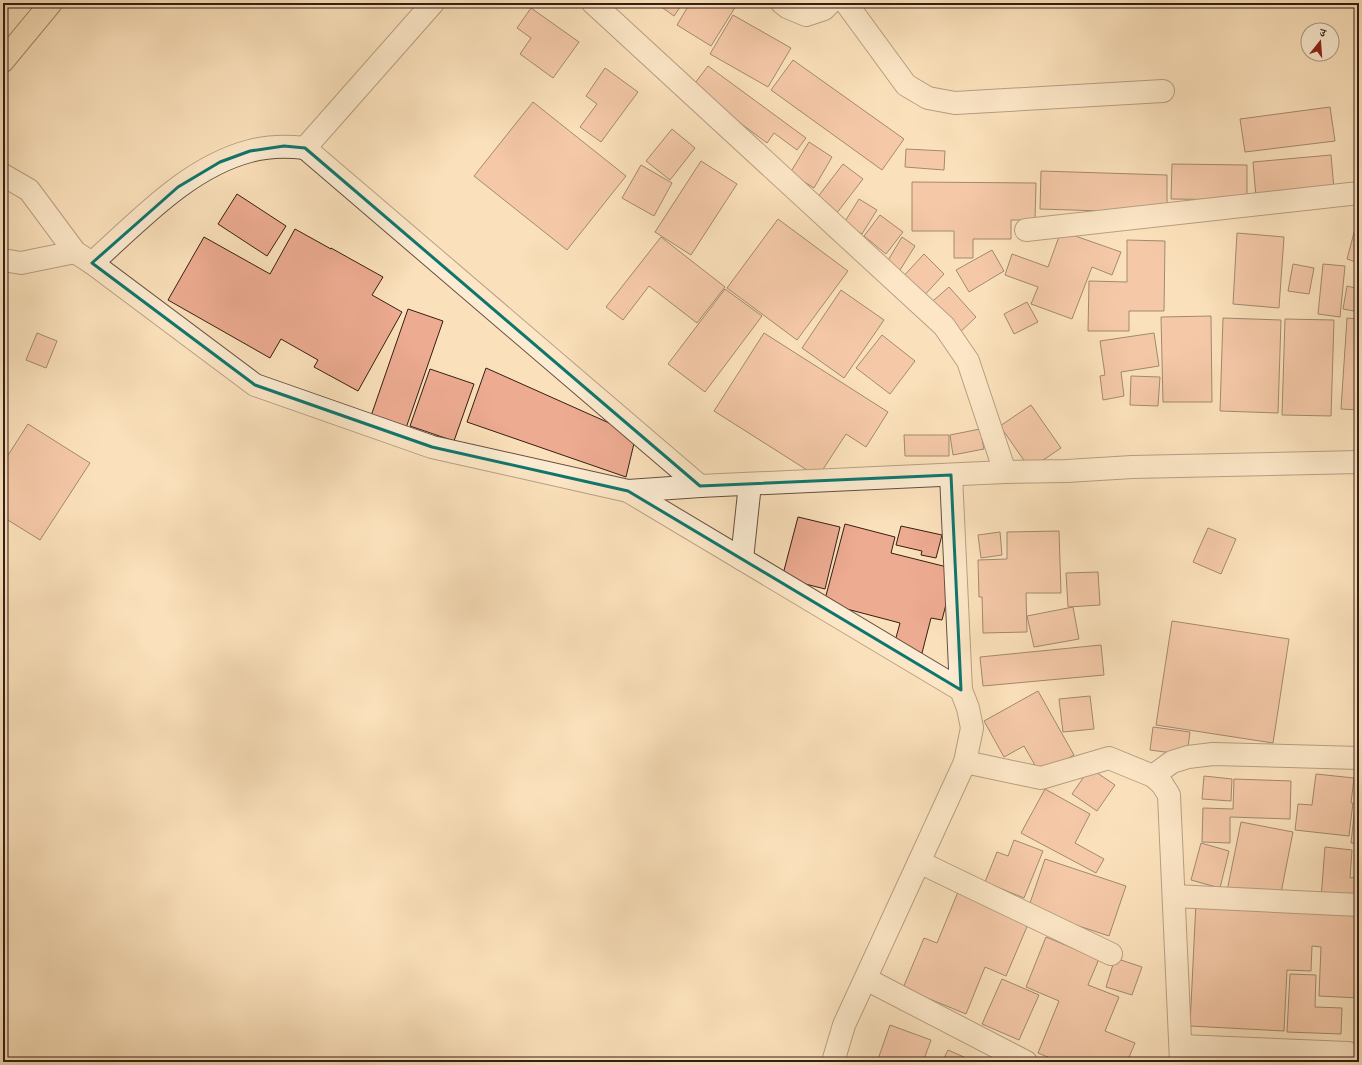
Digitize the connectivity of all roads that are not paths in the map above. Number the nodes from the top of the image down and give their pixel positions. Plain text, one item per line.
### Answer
1 (51, 3) edge
2 (433, 3) edge
3 (593, 3) edge
4 (782, 3) edge
5 (830, 3) edge
6 (846, 3) edge
7 (3, 61) edge
8 (1163, 91) dead end
9 (305, 148) junction
10 (3, 175) edge
11 (1359, 193) edge
12 (1026, 230) dead end
13 (84, 258) junction
14 (3, 260) edge
15 (1359, 462) edge
16 (1006, 472) junction
17 (951, 475) junction
18 (750, 484) junction
19 (700, 486) junction
20 (628, 491) junction
21 (742, 559) junction
22 (961, 690) junction
23 (1359, 758) edge
24 (965, 762) junction
25 (1146, 773) junction
26 (919, 862) junction
27 (1174, 896) junction
28 (1359, 905) edge
29 (1111, 954) dead end
30 (866, 979) junction
31 (1348, 1053) dead end
32 (1181, 1054) edge
33 (833, 1062) edge
34 (1026, 1062) edge

1 - 7 main road
2 - 9 street
3 - 16 street
4 - 5 street
6 - 8 street
9 - 13 street
9 - 19 street
10 - 13 street
11 - 12 street
13 - 14 street
13 - 20 street
15 - 16 street
16 - 17 street
17 - 18 street
17 - 22 street
18 - 19 street
18 - 21 street
19 - 20 street
20 - 21 street
21 - 22 street
22 - 24 street
23 - 25 street
24 - 25 street
24 - 26 street
25 - 27 street
26 - 29 street
26 - 30 street
27 - 28 street
27 - 32 street
30 - 33 street
30 - 34 street
31 - 32 street

